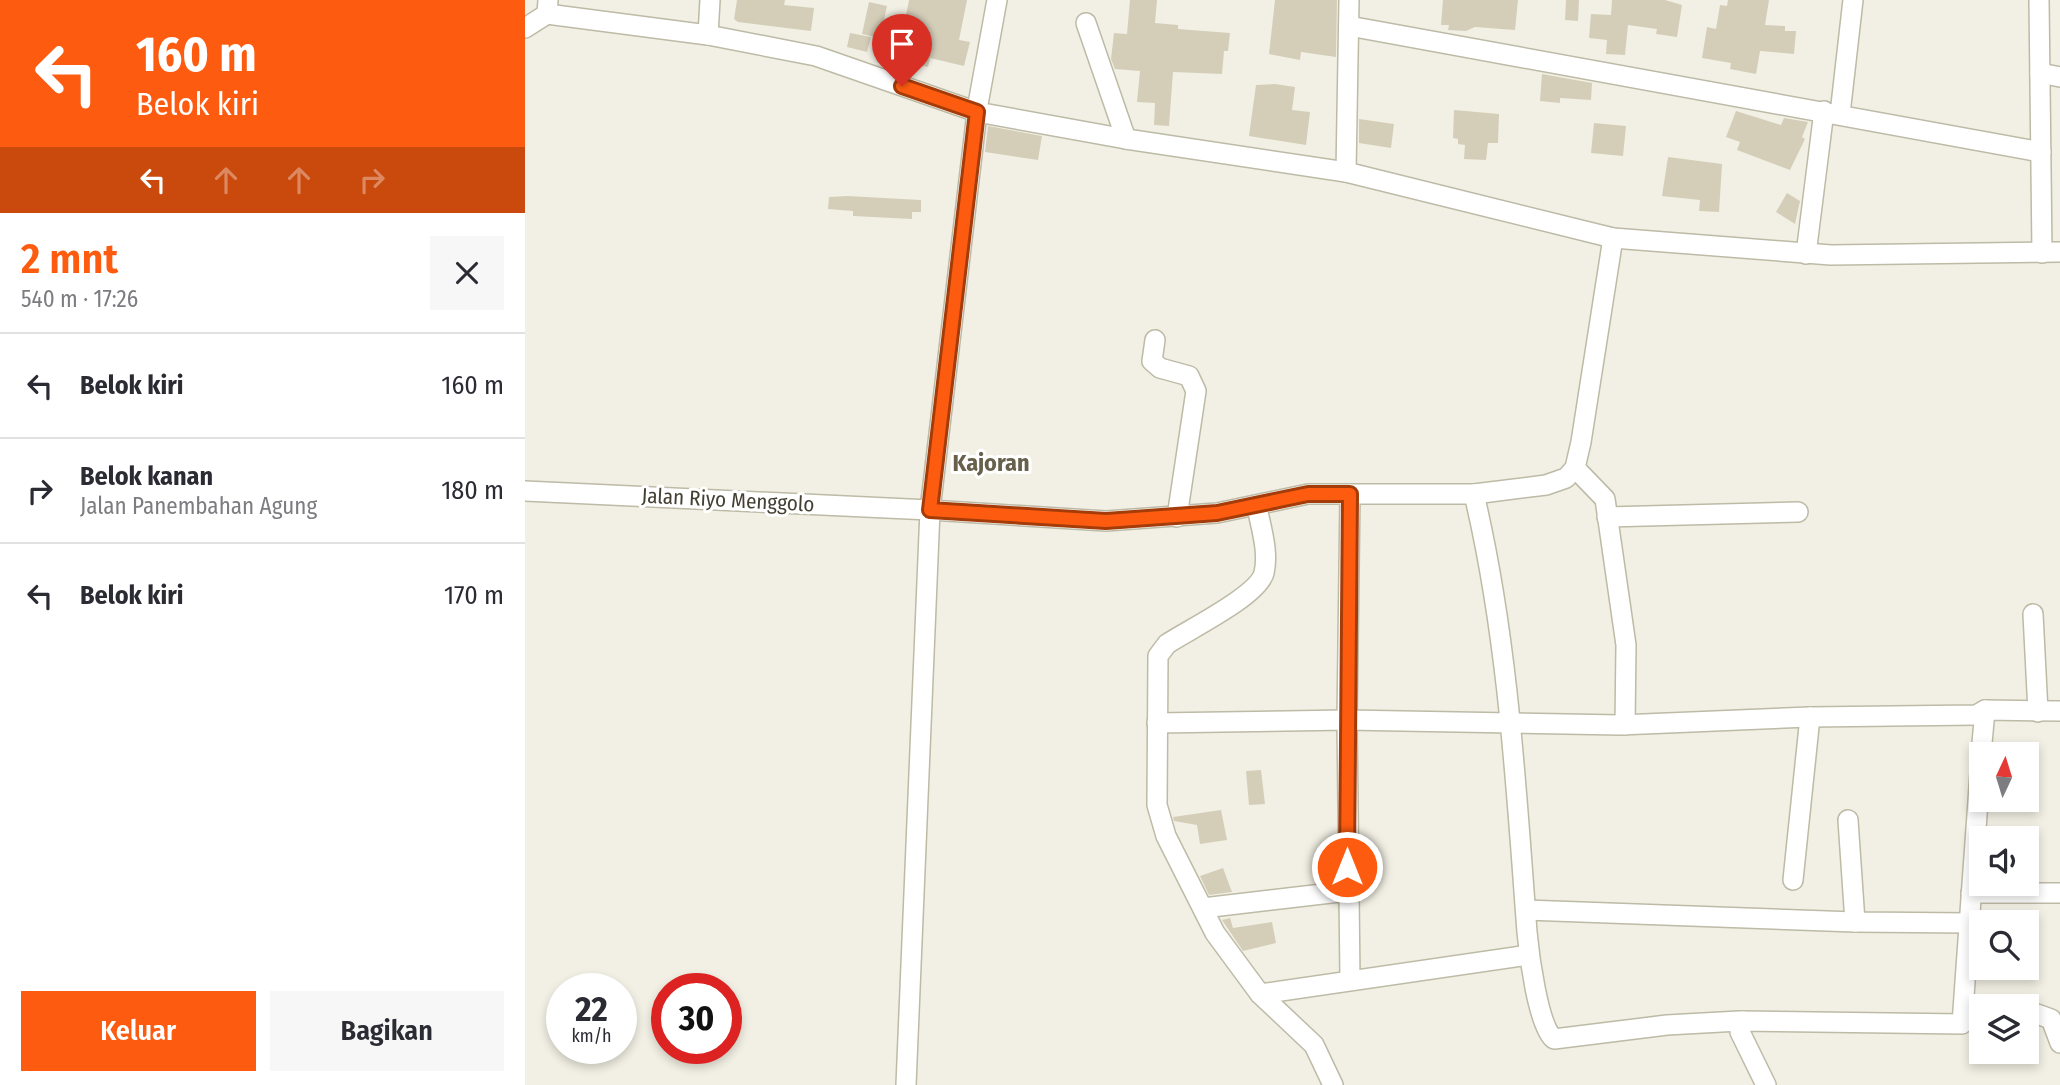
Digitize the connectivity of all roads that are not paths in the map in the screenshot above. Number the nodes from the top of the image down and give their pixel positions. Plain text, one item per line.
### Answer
1 (710, 0) edge
2 (1349, 0) edge
3 (1853, 0) edge
4 (2039, 0) edge
5 (993, 3) edge
6 (548, 7) edge
7 (1086, 23) dead end
8 (1349, 26) junction
9 (525, 27) edge
10 (708, 35) junction
11 (2040, 73) junction
12 (2060, 77) edge
13 (978, 101) junction
14 (1833, 113) junction
15 (1126, 139) junction
16 (2041, 152) junction
17 (1346, 170) junction
18 (1611, 246) junction
19 (2047, 248) edge
20 (1806, 254) junction
21 (1155, 340) dead end
22 (1575, 468) junction
23 (525, 491) edge
24 (1350, 494) junction
25 (1474, 494) junction
26 (1257, 507) junction
27 (930, 510) junction
28 (1798, 512) dead end
29 (1177, 517) junction
30 (1607, 517) junction
31 (2033, 614) dead end
32 (1985, 710) junction
33 (2060, 711) edge
34 (2038, 712) junction
35 (1810, 717) junction
36 (1347, 720) junction
37 (1512, 721) junction
38 (1157, 723) junction
39 (1625, 725) junction
40 (1982, 742) edge
41 (1848, 820) dead end
42 (1793, 880) dead end
43 (1348, 891) junction
44 (2039, 893) edge
45 (2060, 893) edge
46 (1203, 908) junction
47 (1526, 910) junction
48 (1855, 922) junction
49 (1969, 923) edge
50 (1529, 955) junction
51 (1350, 979) junction
52 (1260, 994) junction
53 (2039, 1015) edge
54 (1743, 1021) junction
55 (1969, 1023) edge
56 (2060, 1043) edge
57 (906, 1085) edge
58 (1333, 1085) edge
59 (1766, 1085) edge

1 - 10 street
2 - 8 street
3 - 14 street
4 - 11 street
5 - 13 street
6 - 9 street
6 - 10 street
7 - 15 street
8 - 14 street
8 - 17 street
10 - 13 street
11 - 12 street
11 - 16 street
13 - 15 street
13 - 27 street
14 - 16 street
14 - 20 street
15 - 17 street
16 - 19 street
17 - 18 street
18 - 20 street
18 - 22 street
19 - 20 street
21 - 29 street
22 - 25 street, Jalan Riyo Menggolo
22 - 30 street
23 - 27 street, Jalan Riyo Menggolo
24 - 25 street, Jalan Riyo Menggolo
24 - 26 street, Jalan Riyo Menggolo
24 - 36 street
25 - 37 street
26 - 29 street, Jalan Riyo Menggolo
26 - 38 street
27 - 29 street, Jalan Riyo Menggolo
27 - 57 street
28 - 30 street
30 - 39 street
31 - 34 street
32 - 34 street
32 - 35 street
32 - 40 street
33 - 34 street
35 - 39 street
35 - 42 street
36 - 37 street
36 - 38 street
36 - 43 street
37 - 39 street
37 - 47 street
38 - 46 street
41 - 48 street
43 - 46 street
43 - 51 street
44 - 45 street
46 - 52 street
47 - 48 street
47 - 50 street
48 - 49 street
50 - 51 street
50 - 54 street
51 - 52 street
52 - 58 street
53 - 56 street
54 - 55 street
54 - 59 street

